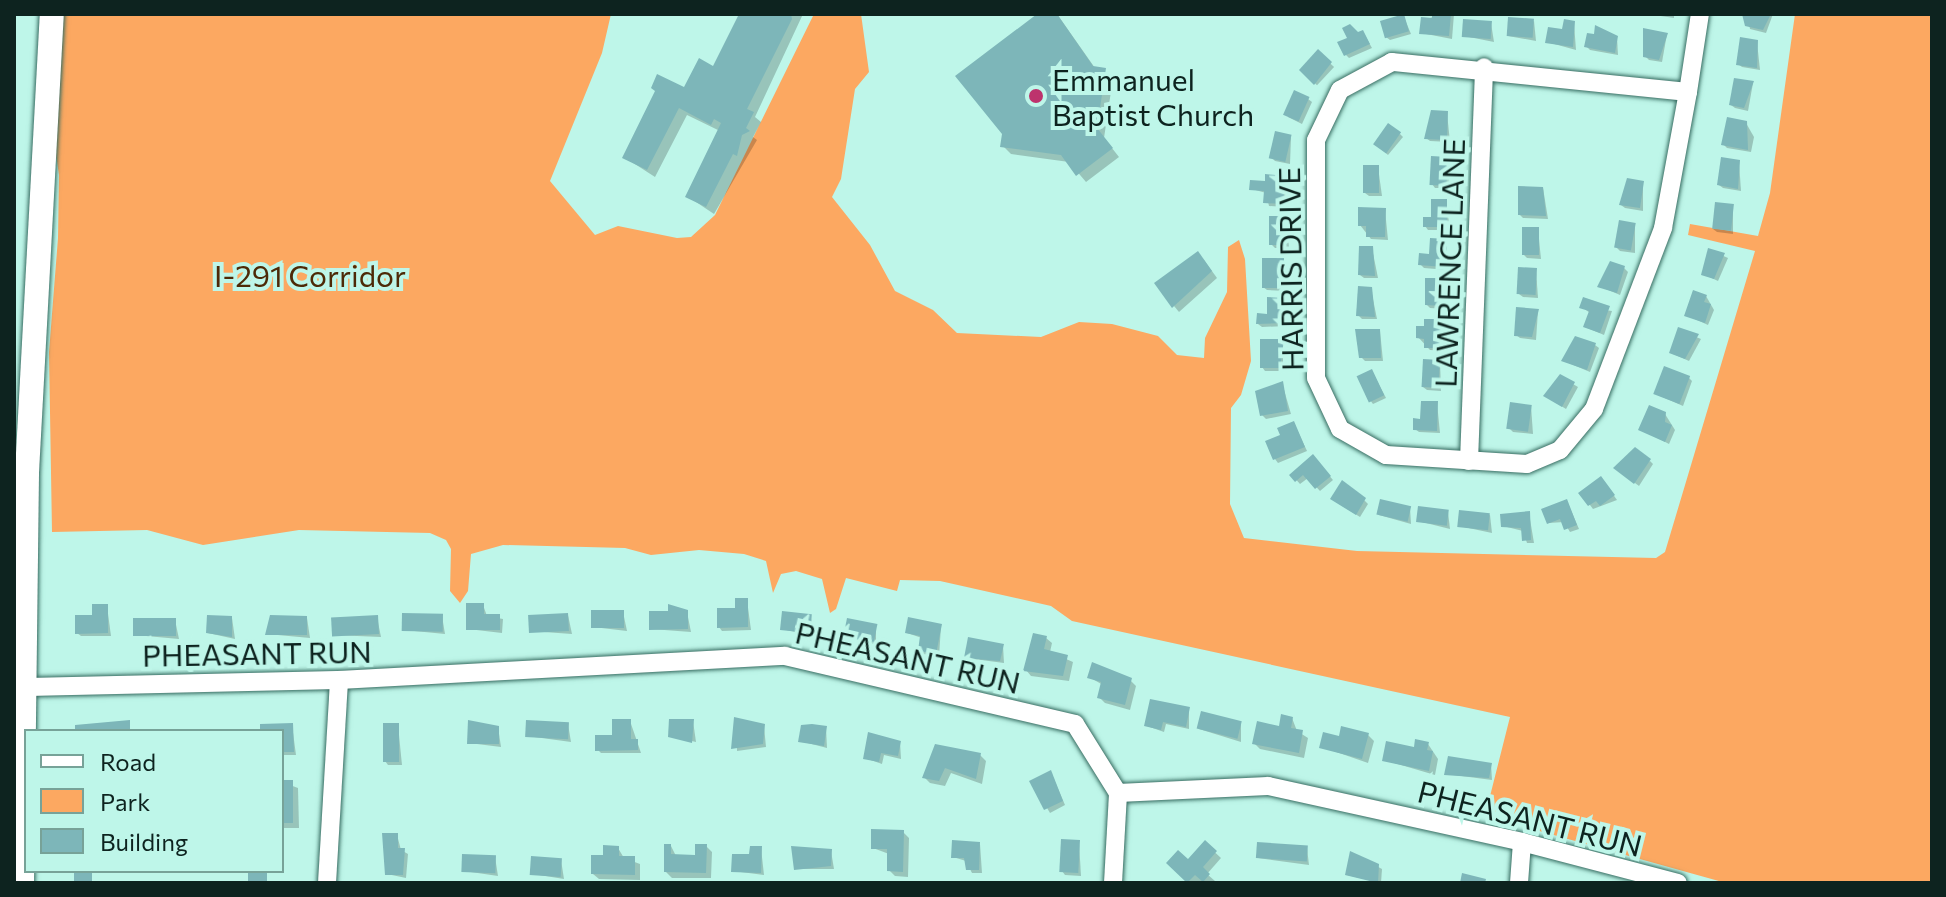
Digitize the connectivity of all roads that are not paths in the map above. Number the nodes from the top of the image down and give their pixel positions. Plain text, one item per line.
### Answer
1 (52, 14) edge
2 (1700, 14) edge
3 (1484, 67) junction
4 (1688, 92) junction
5 (1469, 461) junction
6 (20, 472) edge
7 (339, 680) junction
8 (26, 687) junction
9 (24, 729) edge
10 (24, 740) edge
11 (1118, 793) junction
12 (1522, 842) junction
13 (19, 871) edge
14 (327, 883) edge
15 (1113, 883) edge
16 (1519, 883) edge
17 (1678, 883) edge

1 - 6 main road
2 - 4 street, HARRIS DRIVE
3 - 4 street, HARRIS DRIVE
3 - 5 street, LAWRENCE LANE
3 - 5 street, HARRIS DRIVE
4 - 5 street, HARRIS DRIVE
6 - 8 main road
7 - 8 street, PHEASANT RUN
7 - 11 street, PHEASANT RUN
7 - 14 street
8 - 9 main road
10 - 13 main road
11 - 12 street, PHEASANT RUN
11 - 15 street
12 - 16 street
12 - 17 street, PHEASANT RUN

